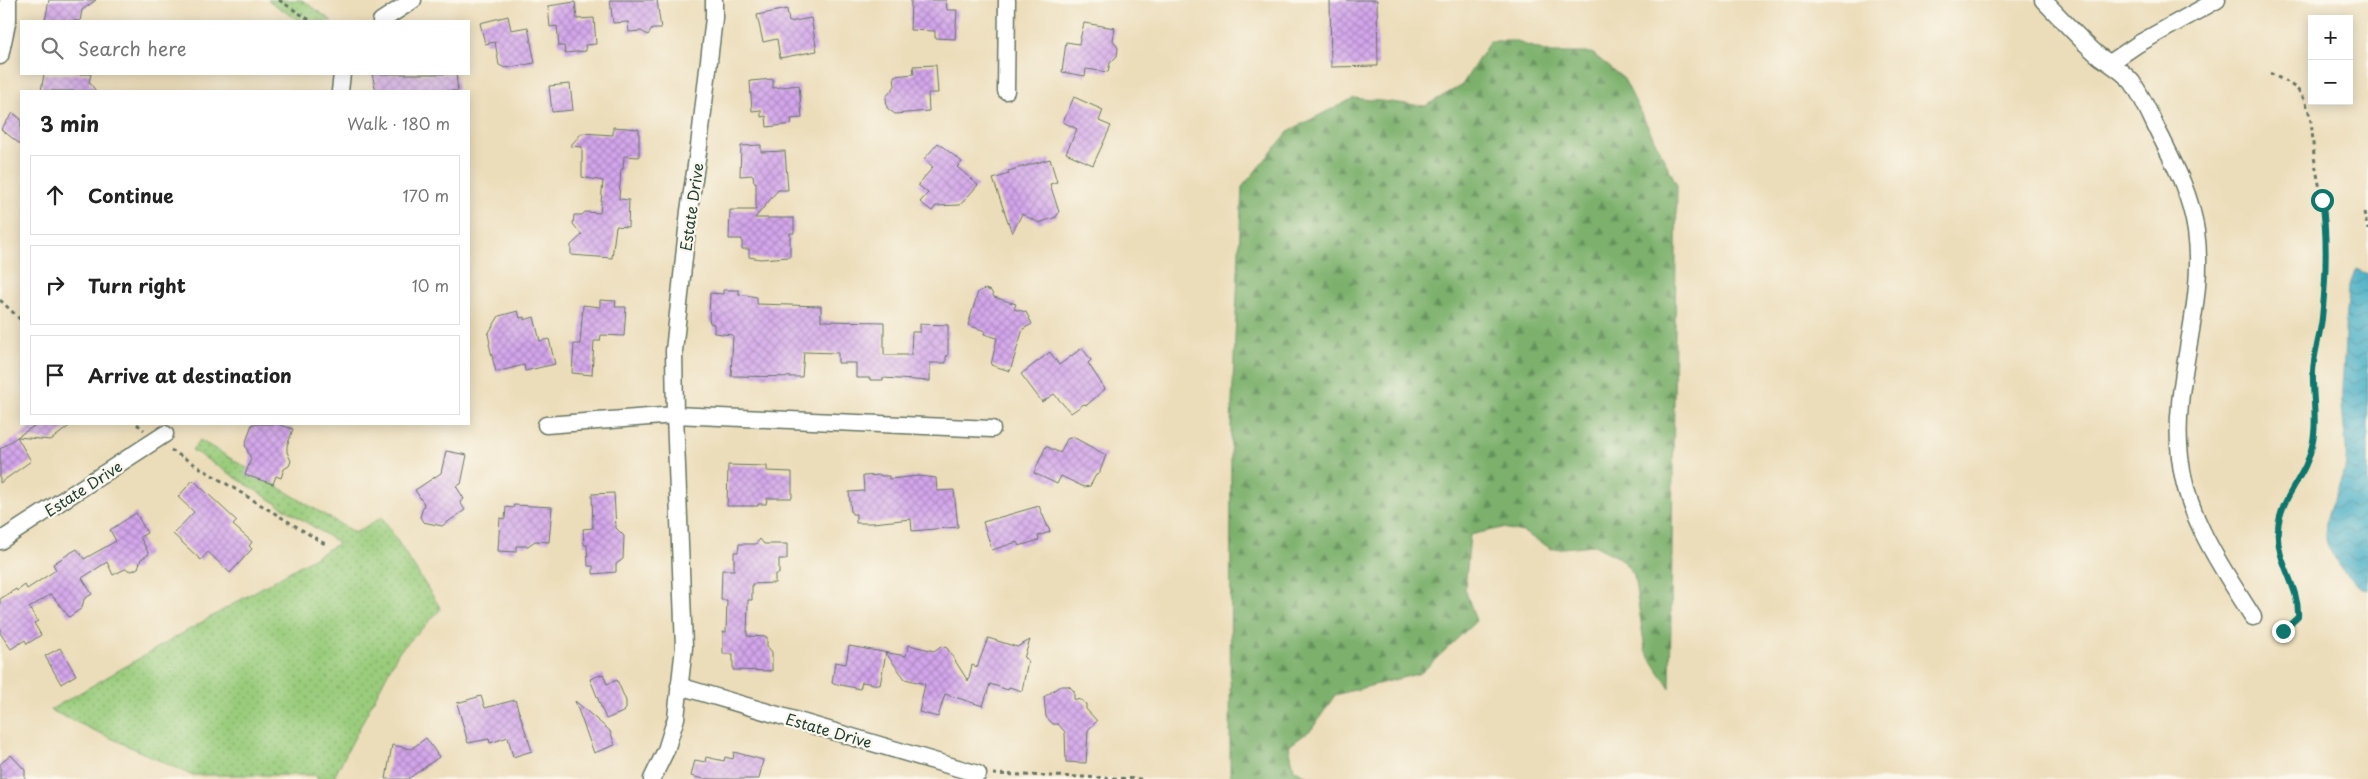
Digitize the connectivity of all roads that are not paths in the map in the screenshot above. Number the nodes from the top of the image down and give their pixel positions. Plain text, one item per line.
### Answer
1 (8, 0) edge
2 (412, 0) edge
3 (714, 0) edge
4 (1007, 0) edge
5 (2043, 0) edge
6 (2214, 2) edge
7 (382, 20) edge
8 (0, 56) edge
9 (2110, 63) junction
10 (342, 75) edge
11 (340, 90) edge
12 (1006, 91) dead end
13 (674, 415) junction
14 (546, 426) dead end
15 (992, 429) dead end
16 (160, 437) road end
17 (0, 541) edge
18 (2253, 618) dead end
19 (679, 686) junction
20 (978, 774) road end
21 (652, 779) edge

1 - 8 street
2 - 7 street
3 - 13 street, Estate Drive
4 - 12 street
5 - 9 street
6 - 9 street
9 - 18 street
10 - 11 street
13 - 14 street
13 - 15 street
13 - 19 street, Estate Drive
16 - 17 street, Estate Drive
19 - 20 street, Estate Drive
19 - 21 street, Estate Drive

